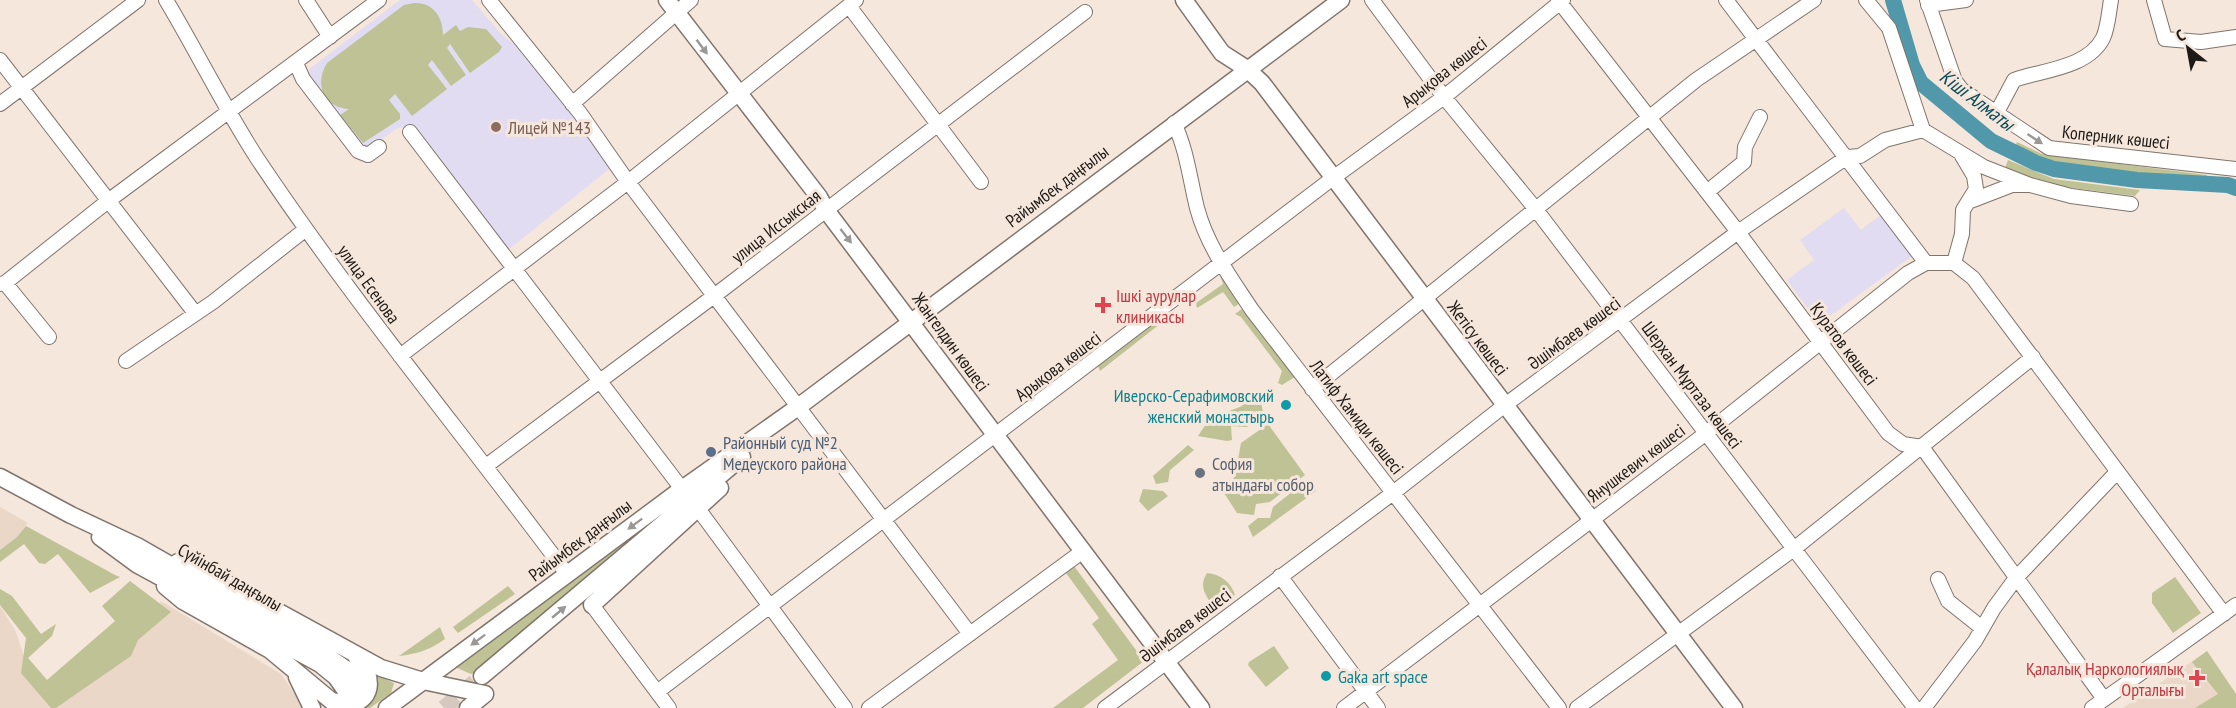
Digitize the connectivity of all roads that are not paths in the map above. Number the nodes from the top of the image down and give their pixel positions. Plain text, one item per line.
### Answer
1 (138, 0) edge
2 (166, 0) edge
3 (306, 0) edge
4 (379, 0) edge
5 (489, 0) edge
6 (691, 0) edge
7 (1184, 0) edge
8 (1341, 0) edge
9 (1372, 0) edge
10 (1726, 0) edge
11 (1814, 0) edge
12 (1866, 0) edge
13 (1966, 0) edge
14 (2111, 0) edge
15 (2154, 0) edge
16 (1560, 1) edge
17 (853, 3) edge
18 (1928, 3) edge
19 (672, 7) edge
20 (1085, 12) dead end
21 (330, 37) junction
22 (2236, 37) edge
23 (1754, 38) junction
24 (1216, 46) junction
25 (0, 60) edge
26 (296, 63) junction
27 (1247, 69) junction
28 (21, 88) junction
29 (1214, 94) junction
30 (739, 95) junction
31 (1444, 97) junction
32 (0, 104) edge
33 (572, 104) junction
34 (229, 112) junction
35 (1997, 112) junction
36 (1760, 117) dead end
37 (1648, 118) junction
38 (1174, 123) junction
39 (936, 125) junction
40 (1923, 130) junction
41 (410, 132) dead end
42 (379, 147) dead end
43 (1961, 154) junction
44 (1848, 157) junction
45 (2236, 169) edge
46 (1333, 178) junction
47 (628, 182) junction
48 (981, 182) dead end
49 (2030, 185) junction
50 (1707, 192) junction
51 (108, 201) junction
52 (1968, 202) junction
53 (2130, 204) dead end
54 (1534, 207) junction
55 (826, 210) junction
56 (306, 228) junction
57 (1738, 232) junction
58 (1926, 263) junction
59 (1954, 263) junction
60 (1223, 264) junction
61 (514, 270) junction
62 (2, 284) edge
63 (714, 296) junction
64 (1425, 299) junction
65 (195, 313) junction
66 (910, 320) junction
67 (1621, 321) junction
68 (49, 337) dead end
69 (1821, 343) junction
70 (400, 356) junction
71 (2033, 357) junction
72 (126, 361) dead end
73 (599, 383) junction
74 (1312, 389) junction
75 (1505, 405) junction
76 (798, 406) junction
77 (770, 433) junction
78 (1705, 434) junction
79 (996, 435) junction
80 (1922, 447) junction
81 (486, 466) junction
82 (2116, 472) junction
83 (0, 477) edge
84 (682, 489) junction
85 (1393, 493) junction
86 (699, 510) junction
87 (1592, 519) junction
88 (882, 520) junction
89 (1795, 548) junction
90 (1083, 551) junction
91 (148, 561) junction
92 (567, 574) junction
93 (1280, 576) junction
94 (2016, 578) junction
95 (1938, 579) dead end
96 (592, 605) joint
97 (2236, 605) edge
98 (1478, 606) junction
99 (772, 607) junction
100 (2224, 614) junction
101 (1982, 628) junction
102 (1677, 632) junction
103 (970, 634) junction
104 (355, 656) junction
105 (1165, 662) junction
106 (288, 664) junction
107 (482, 676) tunnel mouth
108 (423, 681) junction
109 (657, 692) junction
110 (1365, 692) junction
111 (344, 697) edge
112 (2104, 699) junction
113 (312, 708) edge
114 (387, 708) edge
115 (468, 708) edge
116 (669, 708) edge
117 (845, 708) edge
118 (869, 708) edge
119 (1105, 708) edge
120 (1201, 708) edge
121 (1344, 708) edge
122 (1378, 708) edge
123 (1559, 708) edge
124 (1577, 708) edge
125 (1734, 708) edge
126 (1915, 708) edge
127 (1924, 708) edge
128 (2092, 708) edge

1 - 28 street
2 - 34 street, улица Есенова
3 - 21 street
4 - 21 street
5 - 33 street
6 - 19 street
7 - 24 main road, Жетісу көшесі
8 - 27 main road, Райымбек даңғылы
9 - 31 street, Шерхан Мұртаза көшесі
10 - 23 street
11 - 23 street
12 - 40 street
13 - 18 street
14 - 35 street
15 - 22 street
16 - 31 street, Арықова көшесі
16 - 37 street, Куратов көшесі
17 - 30 street
17 - 39 street
18 - 35 street, Коперник көшесі
19 -> 30 main road, Жангелдин көшесі
19 - 33 street
20 - 39 street, улица Иссыкская
21 - 26 street
23 - 37 street
23 - 44 street
24 - 27 main road, Жетісу көшесі
24 - 29 main road
25 - 28 street
26 - 34 street
26 - 42 street
27 - 29 main road, Райымбек даңғылы
27 - 46 main road, Жетісу көшесі
28 - 32 street
28 - 51 street
29 - 38 main road, Райымбек даңғылы
30 - 47 street
30 - 55 main road, Жангелдин көшесі
31 - 46 street, Арықова көшесі
31 - 54 street, Шерхан Мұртаза көшесі
33 - 47 street
34 - 51 street
34 - 56 street, улица Есенова
35 -> 45 street, Коперник көшесі
36 - 50 street
37 - 50 street, Куратов көшесі
37 - 54 street
38 - 60 street, Латиф Хамиди көшесі
38 - 66 main road, Райымбек даңғылы
39 - 48 street
39 - 55 street, улица Иссыкская
40 - 43 street
40 - 44 street, Әшімбаев көшесі
41 - 61 street
43 - 49 street
43 - 52 street
44 - 57 street, Әшімбаев көшесі
44 - 58 street
46 - 60 street, Арықова көшесі
46 - 64 main road, Жетісу көшесі
47 - 61 street
47 - 63 street
49 - 52 street
49 - 53 street
50 - 57 street, Куратов көшесі
51 - 62 street
51 - 65 street
52 - 59 street
54 - 64 street
54 - 67 street, Шерхан Мұртаза көшесі
55 - 63 street, улица Иссыкская
55 -> 66 main road, Жангелдин көшесі
56 - 65 street
56 - 70 street, улица Есенова
57 - 67 street, Әшімбаев көшесі
57 - 69 street, Куратов көшесі
58 - 59 street
58 - 69 street, Янушкевич көшесі
59 - 71 street
60 - 74 street, Латиф Хамиди көшесі
60 - 79 street, Арықова көшесі
61 - 70 street
61 - 73 street
62 - 68 street
63 - 73 street, улица Иссыкская
63 - 76 street
64 - 74 street
64 - 75 main road, Жетісу көшесі
65 - 72 street
66 - 76 main road, Райымбек даңғылы
66 - 79 main road, Жангелдин көшесі
67 - 75 street, Әшімбаев көшесі
67 - 78 street, Шерхан Мұртаза көшесі
69 - 78 street, Янушкевич көшесі
69 - 80 street, Куратов көшесі
70 - 81 street, улица Есенова
71 - 80 street
71 - 82 street
73 - 81 street, улица Иссыкская
73 - 84 street
74 - 85 street, Латиф Хамиди көшесі
75 - 85 street, Әшімбаев көшесі
75 - 87 main road, Жетісу көшесі
76 - 77 main road, Райымбек даңғылы
76 - 84 main road, Райымбек даңғылы
76 - 88 street
77 - 86 main road, Райымбек даңғылы
107 -> 77 main road, Райымбек даңғылы
78 - 87 street, Янушкевич көшесі
78 - 89 street, Шерхан Мұртаза көшесі
79 - 88 street, Арықова көшесі
79 - 90 main road, Жангелдин көшесі
80 - 89 street
80 - 94 street
81 - 92 street, улица Есенова
82 - 94 street
82 - 100 street
83 - 91 main road, Сүйінбай даңғылы
84 -> 92 main road, Райымбек даңғылы
85 - 93 street, Әшімбаев көшесі
85 - 98 street, Латиф Хамиди көшесі
86 - 96 main road, Райымбек даңғылы
86 - 99 street
87 - 98 street, Янушкевич көшесі
87 - 102 main road, Жетісу көшесі
88 - 99 street, Арықова көшесі
88 - 103 street
89 - 102 street
89 - 126 street, Шерхан Мұртаза көшесі
90 - 103 street
90 - 105 main road, Жангелдин көшесі
91 - 104 main road
91 - 106 main road
91 - 111 main road, Сүйінбай даңғылы
92 -> 108 main road, Райымбек даңғылы
93 - 105 street, Әшімбаев көшесі
93 - 110 street
94 - 101 street
94 - 112 street
95 - 101 street
96 - 109 street
97 - 100 street
98 - 110 street, Янушкевич көшесі
98 - 123 street, Латиф Хамиди көшесі
99 - 109 street, Арықова көшесі
99 - 117 street
100 - 112 street
101 - 127 street
102 - 124 street
102 - 125 main road, Жетісу көшесі
103 - 118 street
104 - 108 main road
104 - 111 main road
105 - 119 street, Әшімбаев көшесі
105 - 120 main road, Жангелдин көшесі
106 - 111 main road
106 - 113 main road
108 - 114 main road, Райымбек даңғылы
108 - 115 main road
109 - 116 street
110 - 121 street, Янушкевич көшесі
110 - 122 street
112 - 128 street

